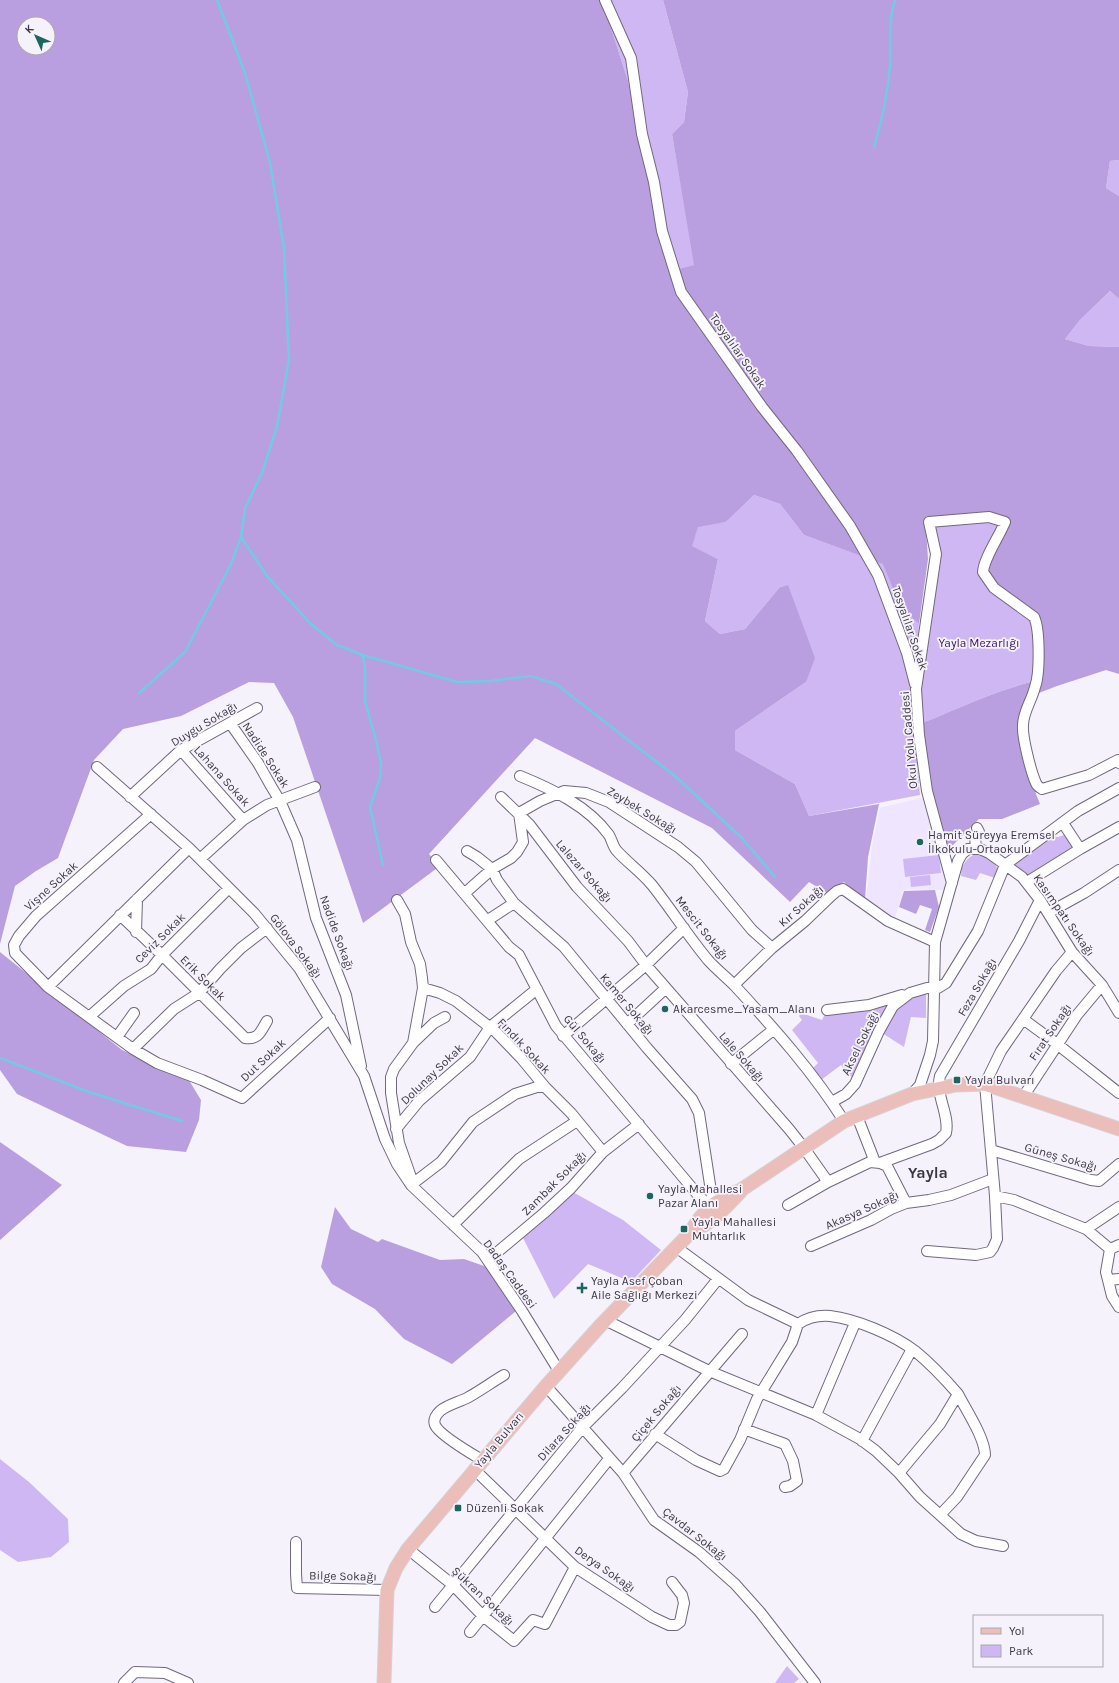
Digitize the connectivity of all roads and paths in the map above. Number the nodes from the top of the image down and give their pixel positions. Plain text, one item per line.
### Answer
1 (605, 0) edge
2 (916, 689) junction
3 (257, 708) dead end
4 (230, 723) junction
5 (181, 750) junction
6 (1119, 761) edge
7 (97, 767) dead end
8 (520, 776) dead end
9 (315, 787) dead end
10 (1119, 788) edge
11 (557, 794) junction
12 (130, 797) junction
13 (501, 797) dead end
14 (280, 801) junction
15 (519, 813) junction
16 (151, 814) junction
17 (243, 820) junction
18 (1063, 823) junction
19 (1119, 827) edge
20 (977, 828) dead end
21 (189, 848) junction
22 (976, 848) junction
23 (1080, 849) junction
24 (467, 851) dead end
25 (200, 859) junction
26 (436, 860) dead end
27 (1005, 865) junction
28 (492, 870) junction
29 (1119, 870) edge
30 (952, 882) junction
31 (1027, 882) junction
32 (229, 888) junction
33 (465, 893) junction
34 (137, 899) junction
35 (397, 900) dead end
36 (1040, 900) junction
37 (514, 903) junction
38 (1048, 913) junction
39 (120, 915) junction
40 (488, 920) junction
41 (267, 928) junction
42 (684, 928) junction
43 (136, 932) junction
44 (935, 942) junction
45 (772, 948) junction
46 (1072, 952) junction
47 (162, 955) junction
48 (646, 965) junction
49 (734, 985) junction
50 (1102, 985) junction
51 (48, 987) junction
52 (423, 988) junction
53 (666, 988) junction
54 (934, 988) junction
55 (537, 989) junction
56 (199, 993) junction
57 (910, 993) junction
58 (606, 999) junction
59 (827, 1010) dead end
60 (1119, 1012) edge
61 (134, 1013) dead end
62 (89, 1017) junction
63 (445, 1017) dead end
64 (330, 1018) junction
65 (1023, 1020) junction
66 (267, 1021) dead end
67 (627, 1024) junction
68 (490, 1027) junction
69 (773, 1030) junction
70 (563, 1036) junction
71 (117, 1037) junction
72 (413, 1043) junction
73 (1057, 1044) junction
74 (133, 1049) junction
75 (731, 1064) junction
76 (364, 1076) junction
77 (985, 1084) junction
78 (545, 1087) junction
79 (938, 1088) junction
80 (912, 1094) junction
81 (1119, 1094) edge
82 (1023, 1097) junction
83 (832, 1102) junction
84 (857, 1116) junction
85 (577, 1121) junction
86 (844, 1121) junction
87 (639, 1124) junction
88 (396, 1129) junction
89 (1119, 1129) edge
90 (804, 1148) junction
91 (991, 1150) junction
92 (603, 1152) junction
93 (878, 1163) junction
94 (1119, 1164) edge
95 (993, 1179) junction
96 (828, 1182) junction
97 (412, 1184) junction
98 (741, 1190) junction
99 (995, 1196) junction
100 (906, 1203) junction
101 (713, 1204) junction
102 (788, 1205) dead end
103 (1119, 1207) edge
104 (454, 1225) junction
105 (1086, 1229) junction
106 (690, 1233) junction
107 (811, 1246) dead end
108 (676, 1247) junction
109 (1114, 1247) edge
110 (927, 1251) dead end
111 (488, 1260) junction
112 (718, 1279) junction
113 (1119, 1279) edge
114 (1108, 1280) junction
115 (1119, 1307) edge
116 (605, 1320) junction
117 (855, 1323) junction
118 (798, 1324) junction
119 (742, 1334) dead end
120 (659, 1348) junction
121 (912, 1349) junction
122 (559, 1371) junction
123 (709, 1371) junction
124 (504, 1375) dead end
125 (546, 1386) junction
126 (761, 1393) junction
127 (958, 1394) junction
128 (816, 1415) junction
129 (582, 1428) junction
130 (744, 1429) junction
131 (655, 1434) junction
132 (862, 1441) junction
133 (609, 1459) junction
134 (478, 1465) junction
135 (622, 1473) junction
136 (899, 1473) junction
137 (785, 1487) dead end
138 (515, 1509) junction
139 (940, 1516) junction
140 (545, 1538) junction
141 (296, 1542) dead end
142 (1003, 1546) dead end
143 (408, 1549) junction
144 (575, 1567) junction
145 (672, 1582) dead end
146 (453, 1585) junction
147 (387, 1590) junction
148 (435, 1606) dead end
149 (483, 1616) junction
150 (470, 1632) dead end
151 (124, 1683) edge
152 (188, 1683) edge
153 (384, 1683) edge
154 (815, 1683) edge

1 - 2 street, Tosyalılar Sokak
2 - 6 street, Okul Yolu Caddesi
2 - 30 street, Okul Yolu Caddesi
3 - 4 street, Duygu Sokağı
4 - 5 street, Duygu Sokağı
4 - 14 street, Nadide Sokak
5 - 12 street, Duygu Sokağı
5 - 17 street, Lahana Sokak
7 - 12 street, Gölova Sokağı
8 - 11 street, Mescit Sokağı
9 - 14 street
10 - 18 street
11 - 15 street, Zeybek Sokağı
11 - 42 street, Mescit Sokağı
11 - 45 street, Zeybek Sokağı
12 - 16 street, Gölova Sokağı
13 - 15 street, Lalezar Sokağı
14 - 17 street
14 - 76 street, Nadide Sokağı
15 - 28 street
15 - 48 street, Lalezar Sokağı
16 - 21 street, Gölova Sokağı
16 - 51 street, Vişne Sokak
17 - 25 street
18 - 23 street
18 - 27 street
19 - 23 street
20 - 22 street
21 - 25 street, Gölova Sokağı
21 - 34 street
22 - 27 street, Kasımpatı Sokağı
22 - 30 street
23 - 31 street
24 - 28 street, Kamer Sokağı
25 - 32 street, Gölova Sokağı
26 - 33 street, Gül Sokağı
27 - 31 street, Kasımpatı Sokağı
27 - 54 street
28 - 33 street
28 - 37 street, Kamer Sokağı
29 - 38 street
30 - 44 street
31 - 36 street, Kasımpatı Sokağı
32 - 41 street, Gölova Sokağı
32 - 47 street, Ceviz Sokak
33 - 40 street, Gül Sokağı
34 - 39 street
34 - 43 street
35 - 52 street
36 - 38 street, Kasımpatı Sokağı
36 - 79 street, Feza Sokağı
37 - 40 street
37 - 58 street, Kamer Sokağı
38 - 46 street, Kasımpatı Sokağı
39 - 43 street, Erik Sokak
39 - 51 street
40 - 55 street, Gül Sokağı
41 - 56 street
41 - 64 street, Gölova Sokağı
42 - 48 street
42 - 49 street, Mescit Sokağı
43 - 47 street, Erik Sokak
44 - 45 street, Kır Sokağı
44 - 54 street
45 - 49 street, Kır Sokağı
46 - 50 street, Kasımpatı Sokağı
46 - 65 street
47 - 56 street, Erik Sokak
47 - 62 street, Ceviz Sokak
48 - 53 street, Lale Sokağı
48 - 58 street
49 - 69 street, Mescit Sokağı
50 - 60 street, Kasımpatı Sokağı
50 - 73 street, Fırat Sokağı
51 - 62 street
52 - 68 street, Fındık Sokak
52 - 72 street
53 - 67 street
53 - 75 street, Lale Sokağı
54 - 57 street, Aksel Sokağı
54 - 80 street
55 - 68 street, Dolunay Sokak
55 - 70 street, Gül Sokağı
56 - 66 street, Erik Sokak
56 - 74 street
57 - 59 street
57 - 83 street, Aksel Sokağı
58 - 67 street, Kamer Sokağı
58 - 70 street
61 - 71 street
62 - 71 street
63 - 72 street, Dadaş Caddesi
64 - 74 street, Dut Sokak
64 - 76 street, Gölova Sokağı
65 - 73 street
65 - 77 street
67 - 101 street, Kamer Sokağı
68 - 78 street, Fındık Sokak
68 - 88 street, Dolunay Sokak
69 - 75 street
69 - 83 street, Mescit Sokağı
70 - 87 street, Gül Sokağı
71 - 74 street
72 - 88 street, Dadaş Caddesi
73 - 81 street
73 - 82 street, Fırat Sokağı
75 - 90 street, Lale Sokağı
76 - 97 street, Gölova Sokağı
77 - 79 main road, Yayla Bulvarı
77 - 82 main road, Yayla Bulvarı
77 - 91 street
78 - 85 street, Fındık Sokak
78 - 97 street
79 - 80 main road, Yayla Bulvarı
79 - 93 street
80 - 84 main road, Yayla Bulvarı
82 - 89 main road, Yayla Bulvarı
83 - 86 street, Mescit Sokağı
84 - 86 main road, Yayla Bulvarı
84 - 93 street
85 - 92 street, Fındık Sokak
85 - 104 street
86 - 90 main road, Yayla Bulvarı
87 - 92 street, Zambak Sokağı
87 - 101 street, Gül Sokağı
88 - 97 street, Dadaş Caddesi
90 - 96 street, Lale Sokağı
90 - 98 main road, Yayla Bulvarı
91 - 94 street, Güneş Sokağı
91 - 95 street
92 - 111 street, Zambak Sokağı
93 - 96 street
93 - 100 street
95 - 99 street
95 - 100 street, Akasya Sokağı
96 - 102 street
97 - 104 street, Dadaş Caddesi
98 - 101 main road, Yayla Bulvarı
98 - 106 main road, Yayla Bulvarı
99 - 105 street
99 - 110 street
100 - 107 street, Akasya Sokağı
101 - 106 main road, Yayla Bulvarı
103 - 105 street
104 - 111 street, Dadaş Caddesi
105 - 109 street
106 - 108 main road, Yayla Bulvarı
108 - 112 street
108 - 116 main road, Yayla Bulvarı
109 - 114 street
111 - 122 street, Dadaş Caddesi
112 - 118 street
112 - 120 street, Dilara Sokağı
113 - 114 street
114 - 115 street
116 - 120 street
116 - 122 main road, Yayla Bulvarı
117 - 118 street
117 - 121 street
117 - 128 street
118 - 126 street
119 - 123 street, Çiçek Sokağı
120 - 123 street
120 - 129 street, Dilara Sokağı
121 - 127 street
121 - 132 street
122 - 125 main road, Yayla Bulvarı
123 - 126 street
123 - 131 street, Çiçek Sokağı
124 - 134 street, Derya Sokağı
125 - 129 street, Çavdar Sokağı
125 - 134 main road, Yayla Bulvarı
126 - 128 street
126 - 130 street
127 - 136 street
127 - 139 street
128 - 132 street
129 - 133 street, Çavdar Sokağı
129 - 138 street, Dilara Sokağı
130 - 131 street
130 - 137 street
131 - 135 street, Çiçek Sokağı
132 - 136 street
133 - 135 street, Çavdar Sokağı
133 - 140 street
134 - 138 street, Derya Sokağı
134 - 143 main road, Yayla Bulvarı
135 - 154 street, Çavdar Sokağı
136 - 139 street
138 - 140 street, Derya Sokağı
138 - 146 street, Dilara Sokağı
139 - 142 street
140 - 144 street, Derya Sokağı
140 - 149 street
141 - 147 street, Bilge Sokağı
143 - 146 street, Şükran Sokağı
143 - 147 main road, Yayla Bulvarı
144 - 145 street, Derya Sokağı
144 - 149 street, Şükran Sokağı
146 - 148 street, Dilara Sokağı
146 - 149 street, Şükran Sokağı
147 - 153 main road, Yayla Bulvarı
149 - 150 street
151 - 152 street

